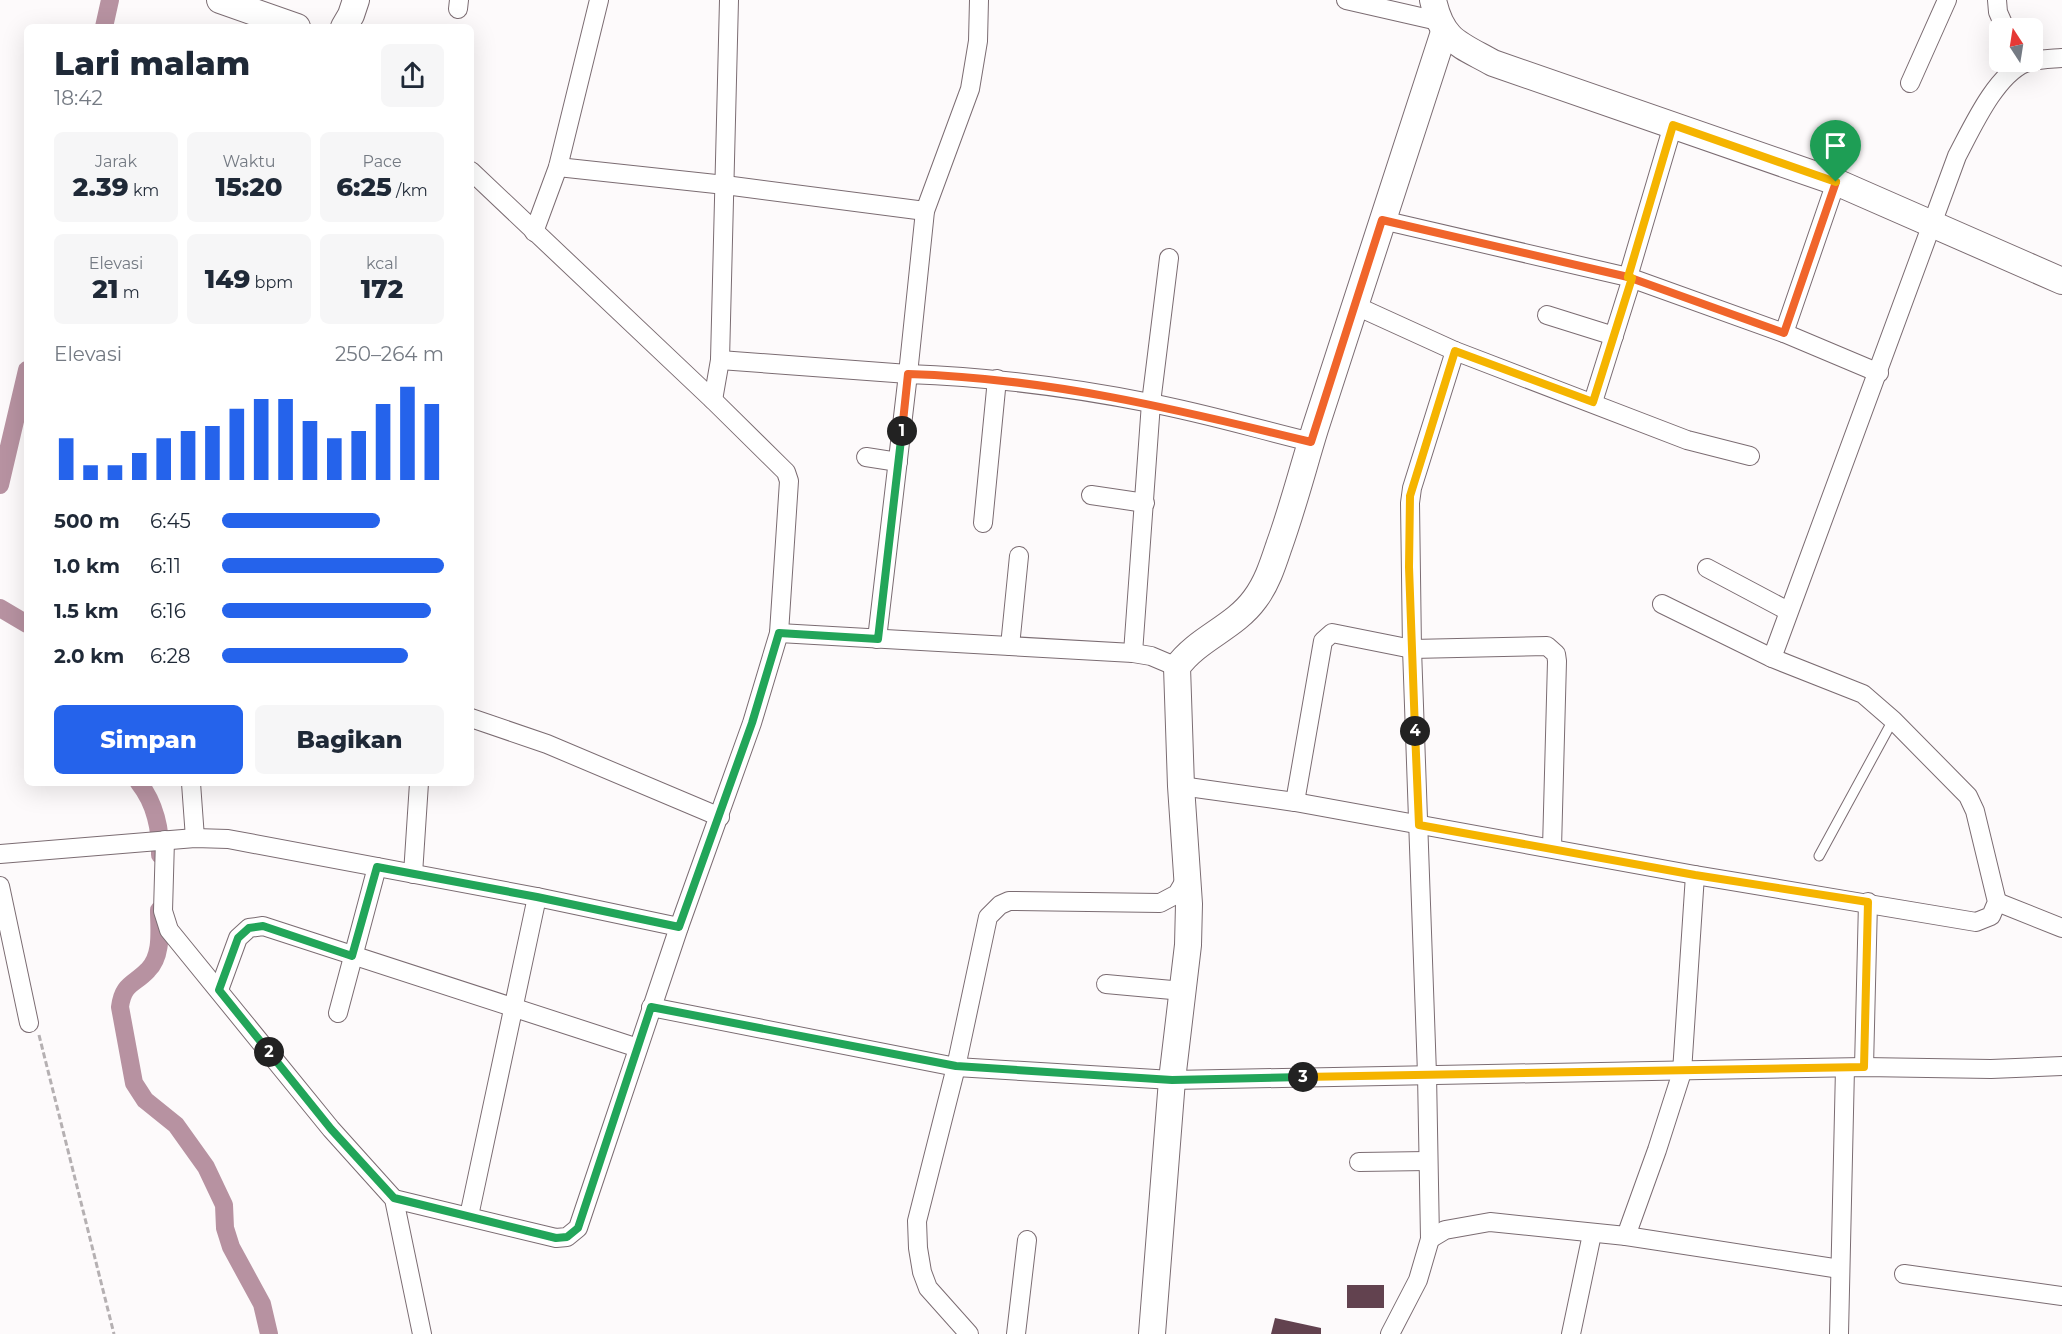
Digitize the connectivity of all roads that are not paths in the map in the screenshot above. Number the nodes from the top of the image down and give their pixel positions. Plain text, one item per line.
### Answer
1 (220, 0) edge
2 (356, 0) edge
3 (599, 0) edge
4 (729, 0) edge
5 (979, 0) edge
6 (1346, 0) edge
7 (1947, 0) edge
8 (1997, 0) edge
9 (1439, 18) edge
10 (2001, 18) edge
11 (288, 24) edge
12 (346, 24) edge
13 (2062, 58) edge
14 (2043, 60) edge
15 (2014, 72) edge
16 (1910, 83) dead end
17 (1673, 125) junction
18 (558, 167) junction
19 (474, 174) edge
20 (1836, 182) junction
21 (725, 185) junction
22 (925, 211) junction
23 (1382, 220) junction
24 (1931, 223) junction
25 (534, 232) junction
26 (1169, 258) dead end
27 (1630, 277) junction
28 (2062, 281) edge
29 (1358, 296) junction
30 (1547, 315) dead end
31 (1784, 333) junction
32 (1614, 336) junction
33 (1455, 351) junction
34 (720, 360) junction
35 (1879, 373) junction
36 (908, 374) junction
37 (997, 379) junction
38 (713, 400) junction
39 (1593, 402) junction
40 (1151, 403) junction
41 (1311, 442) junction
42 (1750, 456) dead end
43 (866, 457) dead end
44 (898, 462) junction
45 (1091, 495) dead end
46 (1145, 503) junction
47 (983, 523) dead end
48 (1019, 556) dead end
49 (1707, 568) dead end
50 (1662, 604) dead end
51 (1788, 611) junction
52 (779, 633) junction
53 (878, 639) junction
54 (1010, 646) junction
55 (1412, 649) junction
56 (1133, 653) junction
57 (1772, 658) junction
58 (1177, 667) junction
59 (474, 719) edge
60 (1890, 727) junction
61 (191, 786) edge
62 (419, 786) edge
63 (1181, 786) junction
64 (1295, 802) junction
65 (720, 817) junction
66 (1419, 825) junction
67 (195, 838) junction
68 (165, 840) junction
69 (1552, 848) junction
70 (0, 854) edge
71 (1819, 856) dead end
72 (377, 867) junction
73 (413, 874) junction
74 (1695, 875) junction
75 (1187, 877) junction
76 (0, 886) edge
77 (537, 897) junction
78 (1868, 902) junction
79 (1997, 902) junction
80 (679, 927) junction
81 (2062, 928) edge
82 (352, 956) junction
83 (1106, 984) dead end
84 (219, 990) junction
85 (1183, 991) junction
86 (512, 1007) junction
87 (651, 1007) junction
88 (338, 1013) dead end
89 (33, 1027) road end
90 (638, 1048) junction
91 (956, 1066) junction
92 (2062, 1066) edge
93 (1864, 1067) junction
94 (1845, 1068) junction
95 (1682, 1072) junction
96 (1427, 1074) junction
97 (1172, 1080) junction
98 (1426, 1161) junction
99 (1359, 1162) dead end
100 (394, 1198) junction
101 (469, 1216) junction
102 (1592, 1234) junction
103 (1626, 1236) junction
104 (1430, 1239) junction
105 (1027, 1240) dead end
106 (1840, 1269) junction
107 (1904, 1274) dead end
108 (2062, 1296) edge
109 (422, 1334) edge
110 (969, 1334) edge
111 (1016, 1334) edge
112 (1152, 1334) edge
113 (1390, 1334) edge
114 (1570, 1334) edge
115 (1839, 1334) edge

1 - 11 street
2 - 12 street
3 - 18 street
4 - 21 street
5 - 22 street
6 - 9 street
7 - 16 street
8 - 10 street
9 - 17 street
9 - 23 street
13 - 14 street
15 - 24 street
17 - 20 street
17 - 27 street
18 - 21 street
18 - 25 street
19 - 25 street
20 - 24 street
20 - 31 street
21 - 22 street
21 - 34 street
22 - 36 street
23 - 27 street
23 - 29 street
24 - 28 street
24 - 35 street
25 - 38 street
26 - 40 street
27 - 31 street
27 - 32 street
29 - 33 street
29 - 41 street
30 - 32 street
31 - 35 street
32 - 39 street
33 - 39 street
33 - 55 street
34 - 36 street
34 - 38 street
35 - 51 street
36 - 37 street
36 - 44 street
37 - 40 street
37 - 47 street
38 - 52 street
39 - 42 street
40 - 41 street
40 - 46 street
41 - 58 street
43 - 44 street
44 - 53 street
45 - 46 street
46 - 56 street
48 - 54 street
49 - 51 street
50 - 57 street
51 - 57 street
52 - 53 street
52 - 65 street
53 - 54 street
54 - 56 street
55 - 64 street
55 - 66 street
55 - 69 street
56 - 58 street
57 - 60 street
58 - 63 street
59 - 65 street
60 - 71 lane
60 - 79 street
61 - 67 street
62 - 73 street
63 - 64 street
63 - 75 street
64 - 66 street
65 - 80 street
66 - 69 street
66 - 96 street
67 - 68 street
67 - 72 street
68 - 70 street
68 - 84 street
69 - 74 street
72 - 73 street
72 - 82 street
73 - 77 street
74 - 78 street
74 - 95 street
75 - 85 street
75 - 91 street
76 - 89 street
77 - 80 street
77 - 86 street
78 - 79 street
78 - 93 street
79 - 81 street
80 - 87 street
82 - 84 street
82 - 86 street
82 - 88 street
83 - 85 street
84 - 100 street
85 - 97 street
86 - 90 street
86 - 101 street
87 - 90 street
87 - 91 street
90 - 101 street
91 - 97 street
91 - 110 street
92 - 93 street
93 - 94 street
94 - 95 street
94 - 106 street
95 - 96 street
95 - 103 street
96 - 97 street
96 - 98 street
97 - 112 street
98 - 99 street
98 - 104 street
100 - 101 street
100 - 109 street
102 - 103 street
102 - 104 street
102 - 114 street
103 - 106 street
104 - 113 street
105 - 111 street
106 - 115 street
107 - 108 street

